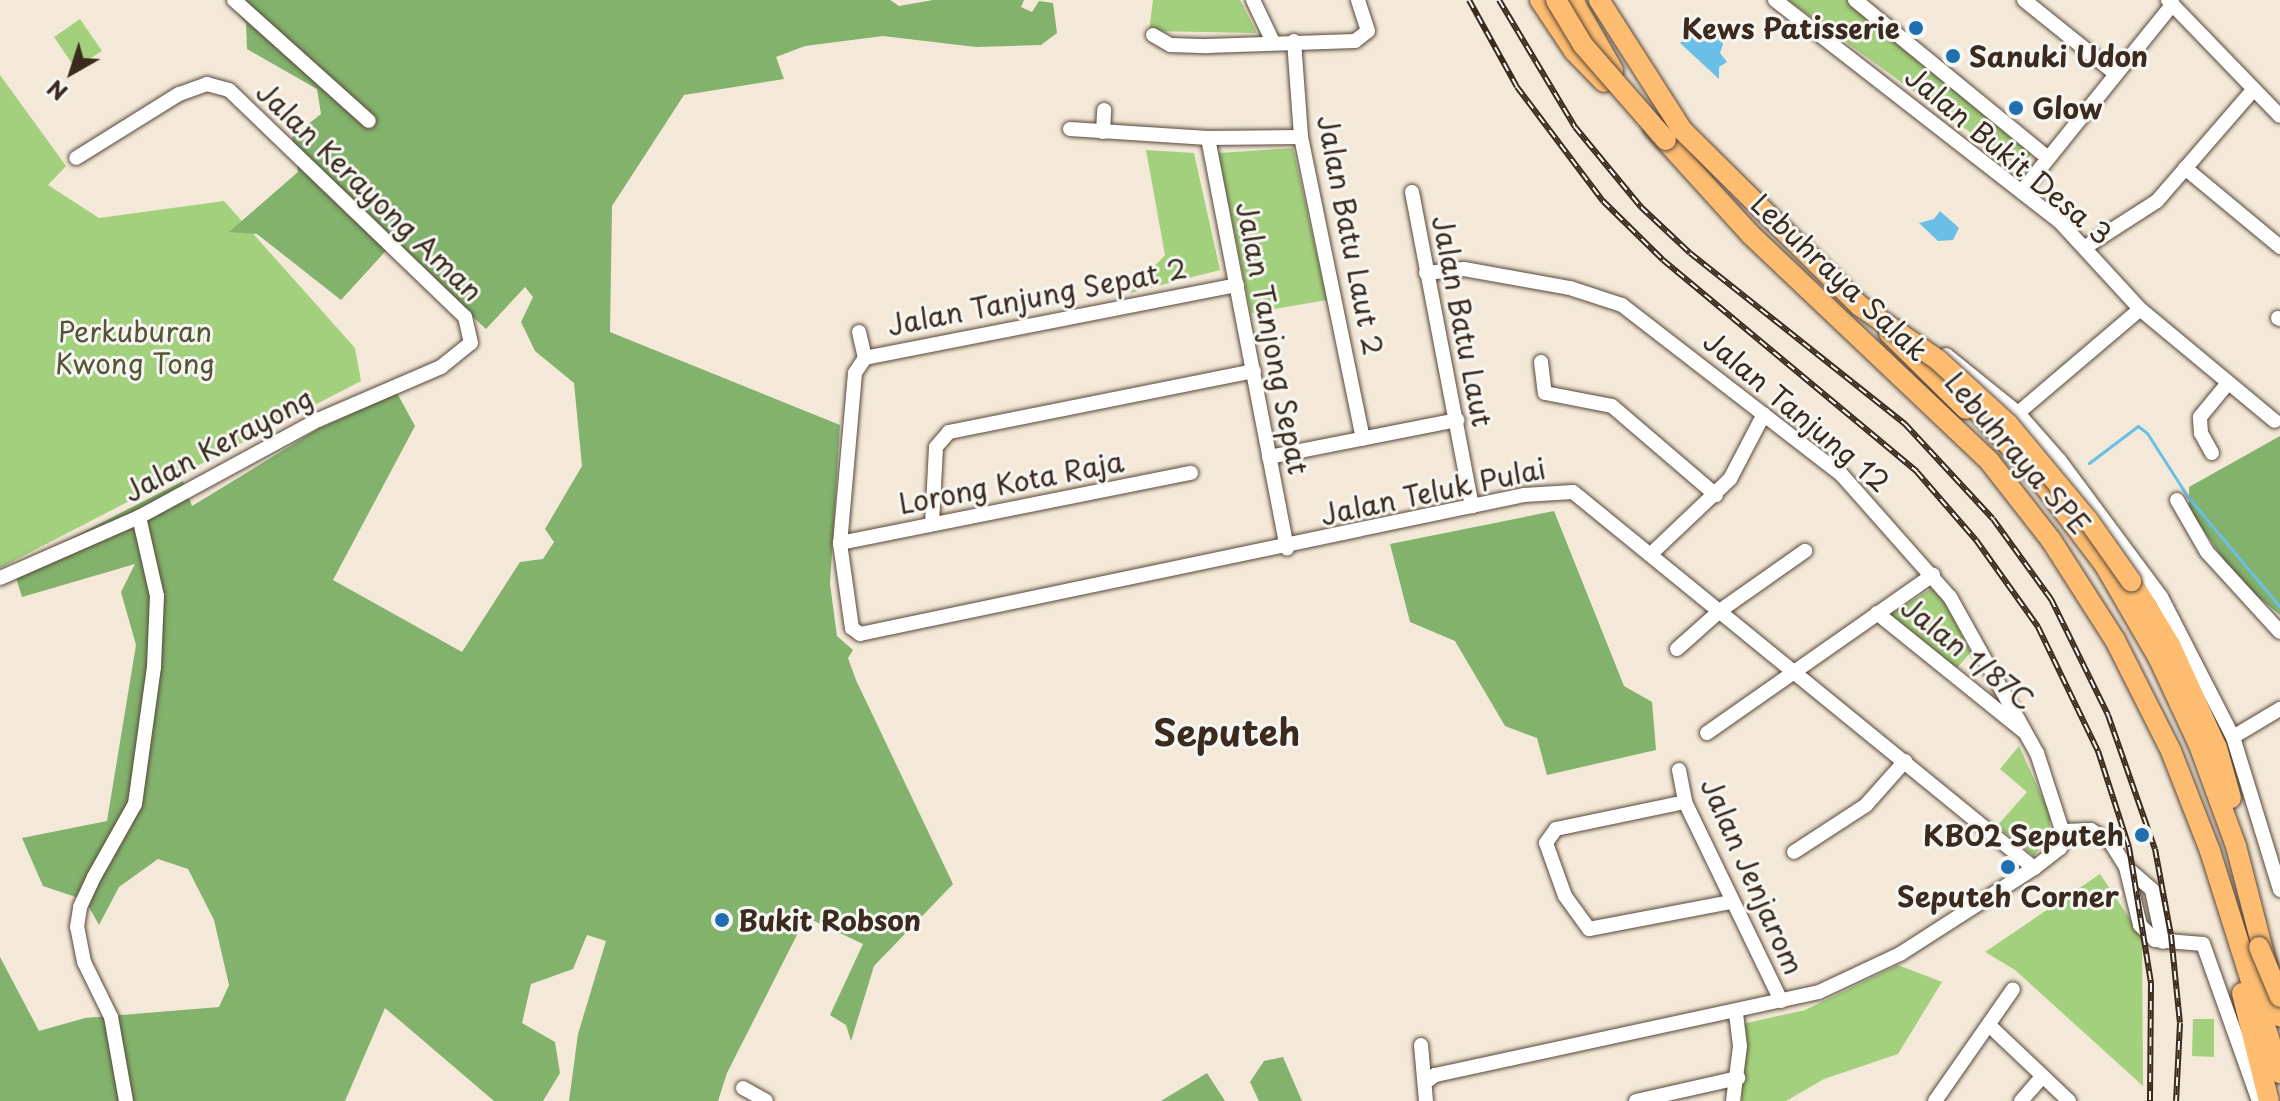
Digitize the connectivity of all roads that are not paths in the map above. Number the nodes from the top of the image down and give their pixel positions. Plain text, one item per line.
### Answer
1 (234, 0) edge
2 (1253, 0) edge
3 (1358, 0) edge
4 (1540, 0) edge
5 (1556, 0) edge
6 (1575, 0) edge
7 (1597, 0) edge
8 (1775, 0) edge
9 (1855, 0) edge
10 (2024, 0) edge
11 (2170, 2) edge
12 (1153, 35) dead end
13 (1294, 41) junction
14 (1273, 42) junction
15 (2116, 74) junction
16 (2254, 89) junction
17 (1104, 110) dead end
18 (2280, 116) edge
19 (369, 121) dead end
20 (1070, 129) dead end
21 (1103, 132) junction
22 (1301, 137) junction
23 (1208, 138) junction
24 (1668, 146) junction
25 (76, 158) dead end
26 (2048, 158) junction
27 (2185, 168) junction
28 (2022, 191) junction
29 (1412, 192) dead end
30 (2087, 246) junction
31 (2280, 247) edge
32 (1426, 273) junction
33 (1237, 285) junction
34 (1860, 306) junction
35 (2140, 309) junction
36 (1884, 319) junction
37 (859, 332) dead end
38 (460, 356) joint
39 (865, 358) junction
40 (1541, 362) dead end
41 (1254, 371) junction
42 (2228, 383) junction
43 (2018, 413) junction
44 (1764, 414) junction
45 (1457, 420) junction
46 (2275, 421) dead end
47 (1363, 439) junction
48 (2212, 453) dead end
49 (1269, 457) junction
50 (1191, 473) dead end
51 (1716, 495) junction
52 (2177, 500) dead end
53 (1472, 506) junction
54 (139, 517) junction
55 (932, 524) junction
56 (840, 543) junction
57 (1287, 548) junction
58 (1805, 551) dead end
59 (1652, 553) junction
60 (2104, 564) junction
61 (1933, 575) junction
62 (0, 578) edge
63 (1721, 610) junction
64 (1877, 613) junction
65 (2280, 632) edge
66 (2170, 645) junction
67 (1677, 649) dead end
68 (1796, 672) junction
69 (2280, 709) edge
70 (1707, 733) dead end
71 (2026, 733) junction
72 (2233, 737) junction
73 (1905, 761) junction
74 (1679, 770) dead end
75 (1685, 802) junction
76 (2064, 831) junction
77 (1794, 852) dead end
78 (2034, 868) junction
79 (2280, 890) edge
80 (2224, 899) junction
81 (1731, 902) junction
82 (2257, 925) junction
83 (2278, 972) edge
84 (2013, 989) dead end
85 (2280, 997) edge
86 (1781, 1001) junction
87 (1736, 1013) junction
88 (2280, 1016) edge
89 (1990, 1026) junction
90 (2280, 1032) edge
91 (1421, 1045) dead end
92 (2280, 1073) edge
93 (2043, 1076) junction
94 (1738, 1078) junction
95 (1426, 1082) junction
96 (743, 1088) dead end
97 (126, 1101) edge
98 (766, 1101) edge
99 (1426, 1101) edge
100 (1636, 1101) edge
101 (1733, 1101) edge
102 (1935, 1101) edge
103 (2021, 1101) edge
104 (2069, 1101) edge
105 (2259, 1101) edge
106 (2269, 1101) edge

1 - 19 street
2 - 14 street
3 - 13 street
4 - 24 highway
5 - 24 highway, bridge
6 - 24 highway, Lebuhraya SPE, bridge
7 - 34 highway, Lebuhraya SPE, bridge
7 - 36 highway, Lebuhraya Salak
8 - 28 street, Jalan Bukit Desa 3
9 - 26 street
10 - 15 street
11 - 15 street
11 - 16 street
12 - 14 street
13 - 14 street
13 - 22 street, Jalan Batu Laut 2
15 - 26 street
16 - 18 street
16 - 27 street
17 - 21 street
20 - 21 street
21 - 23 street
22 - 23 street
22 - 47 street, Jalan Batu Laut 2
23 - 33 street, Jalan Tanjong Sepat
24 - 80 highway, Lebuhraya Salak
24 - 90 highway, Lebuhraya SPE
25 - 38 street, Jalan Kerayong Aman
26 - 28 street
27 - 30 street
27 - 31 street
28 - 30 street, Jalan Bukit Desa 3
29 - 32 street, Jalan Batu Laut
30 - 35 street, Jalan Bukit Desa 3
32 - 44 street, Jalan Tanjung 12
32 - 45 street, Jalan Batu Laut
33 - 39 street, Jalan Tanjung Sepat 2
33 - 41 street, Jalan Tanjong Sepat
34 - 66 highway, bridge
34 - 85 highway, Lebuhraya SPE, bridge
35 - 42 street, Jalan Bukit Desa 3
35 - 43 street
36 - 43 street
36 - 60 highway, Lebuhraya Salak
37 - 39 street
38 - 54 street, Jalan Kerayong
39 - 56 street, Jalan Tanjung Sepat 2
40 - 51 street
41 - 49 street, Jalan Tanjong Sepat
41 - 55 street
42 - 46 street, Jalan Bukit Desa 3
42 - 48 street
43 - 72 street
44 - 51 street
44 - 61 street, Jalan Tanjung 12
45 - 47 street
45 - 53 street, Jalan Batu Laut
47 - 49 street
49 - 57 street, Jalan Tanjong Sepat
50 - 55 street, Lorong Kota Raja
51 - 59 street
52 - 65 street
53 - 57 street, Jalan Teluk Pulai
53 - 59 street, Jalan Teluk Pulai
54 - 62 street, Jalan Kerayong
54 - 97 street
55 - 56 street, Lorong Kota Raja
56 - 57 street, Jalan Teluk Pulai
58 - 63 street
59 - 63 street, Jalan Teluk Pulai
60 - 66 highway
60 - 82 highway, Lebuhraya Salak
61 - 64 street
61 - 71 street, Jalan Tanjung 12
63 - 67 street
63 - 68 street, Jalan Teluk Pulai
64 - 68 street
64 - 71 street, Jalan 1/87C
66 - 83 highway
68 - 70 street
68 - 73 street, Jalan Teluk Pulai
69 - 72 street
71 - 76 street, Jalan Tanjung 12
72 - 79 street
73 - 77 street
73 - 78 street, Jalan Teluk Pulai
74 - 75 street, Jalan Jenjarom
75 - 81 street, Jalan Jenjarom
75 - 81 street
76 - 78 street
76 - 105 street
78 - 86 street
80 - 92 highway, Lebuhraya Salak
80 - 106 highway
81 - 86 street, Jalan Jenjarom
82 - 83 highway
82 - 88 highway
84 - 89 street
86 - 87 street
87 - 94 street
87 - 95 street
89 - 93 street
89 - 102 street
91 - 95 street
93 - 103 street
93 - 104 street
94 - 100 street
94 - 101 street
95 - 99 street
96 - 98 street

